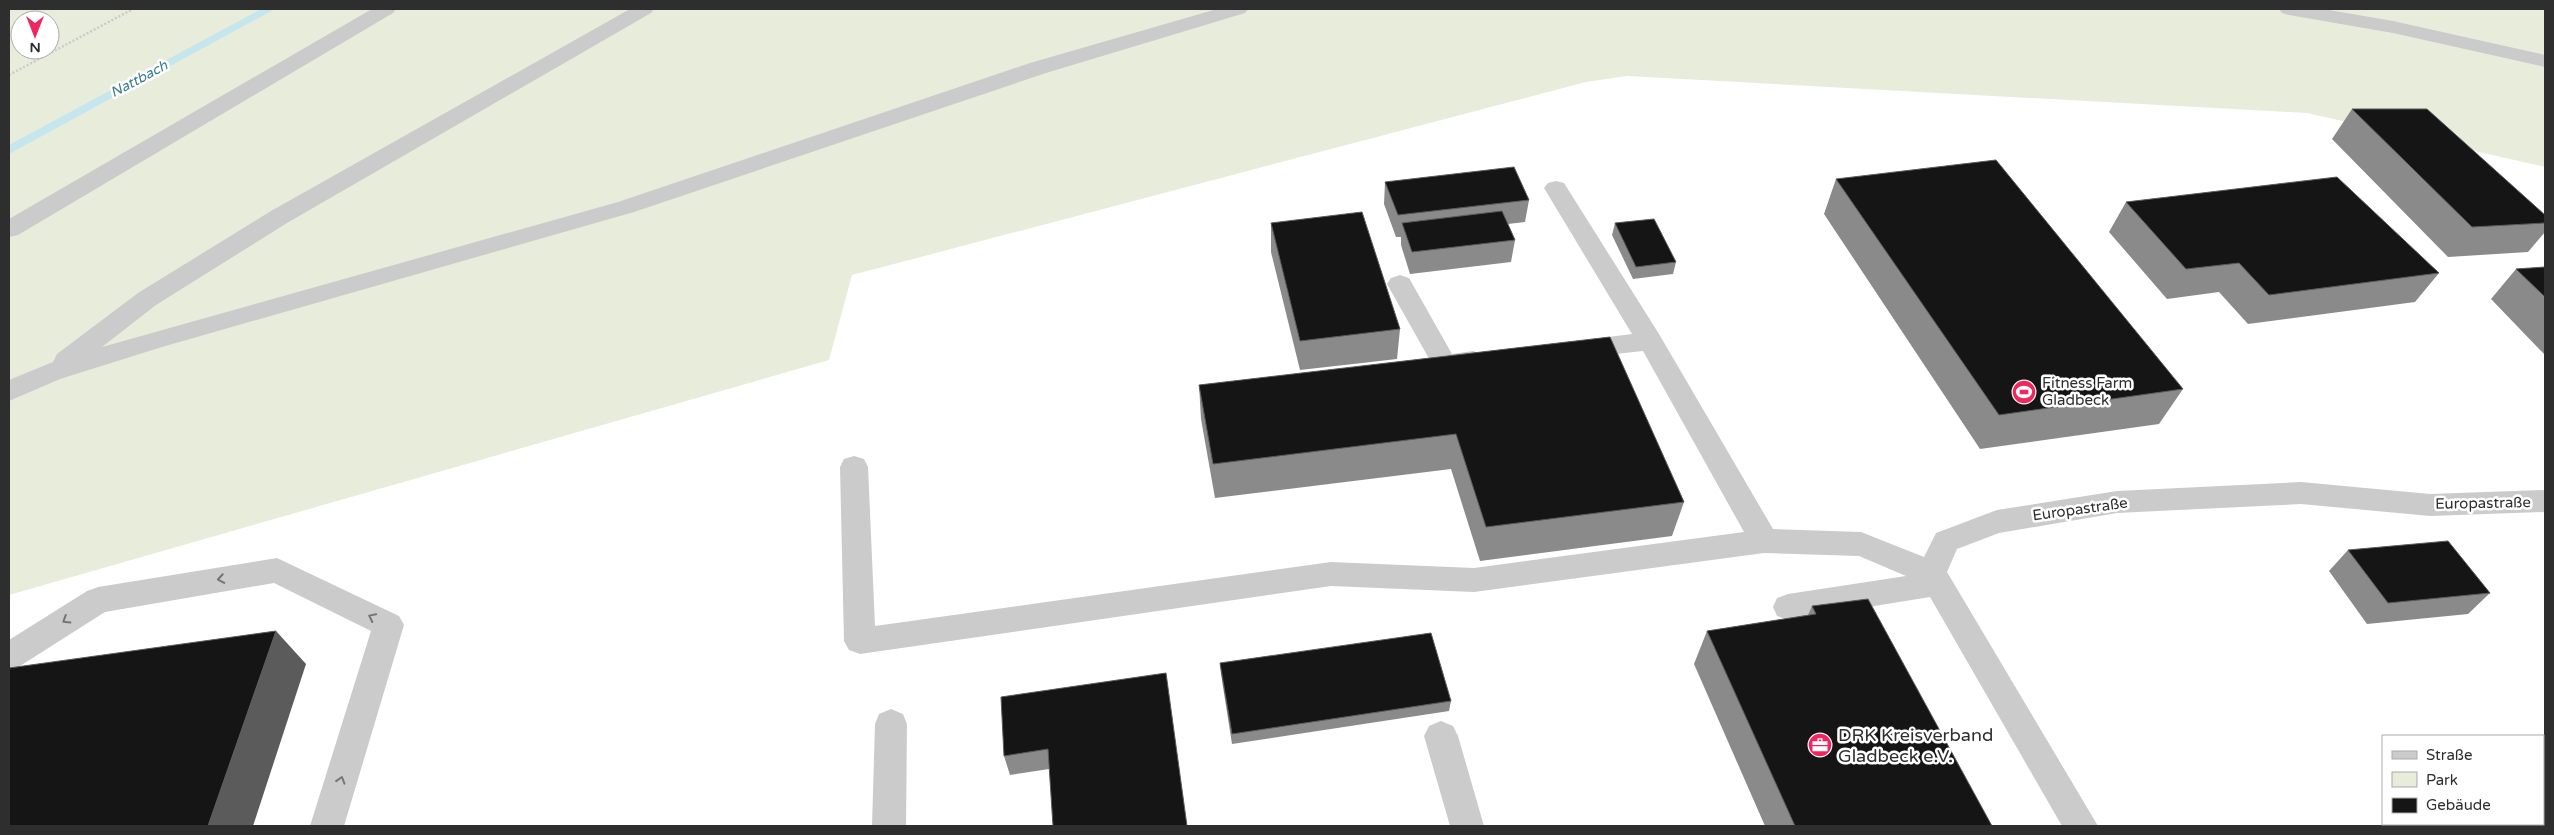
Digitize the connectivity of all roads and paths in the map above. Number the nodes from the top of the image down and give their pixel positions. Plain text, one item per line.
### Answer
1 (133, 9) edge
2 (386, 9) edge
3 (644, 9) edge
4 (1238, 9) edge
5 (2289, 9) edge
6 (2545, 61) edge
7 (9, 75) edge
8 (1556, 188) dead end
9 (9, 229) edge
10 (1400, 284) dead end
11 (1650, 341) junction
12 (1553, 352) edge
13 (1494, 358) edge
14 (51, 372) junction
15 (9, 391) edge
16 (854, 467) dead end
17 (2545, 501) edge
18 (1764, 542) junction
19 (1935, 578) junction
20 (1788, 607) dead end
21 (9, 656) edge
22 (891, 724) dead end
23 (1441, 736) dead end
24 (327, 826) edge
25 (890, 826) edge
26 (1467, 826) edge
27 (2081, 826) edge

1 - 7 path
2 - 9 street
3 - 14 street
4 - 14 street
5 - 6 street
8 - 11 street
10 - 13 street
11 - 12 street
11 - 18 street
14 - 15 street
16 - 18 street
17 - 19 street, Europastraße
18 - 19 street
19 - 20 street
19 - 27 street
24 -> 21 street
22 - 25 street
23 - 26 street

